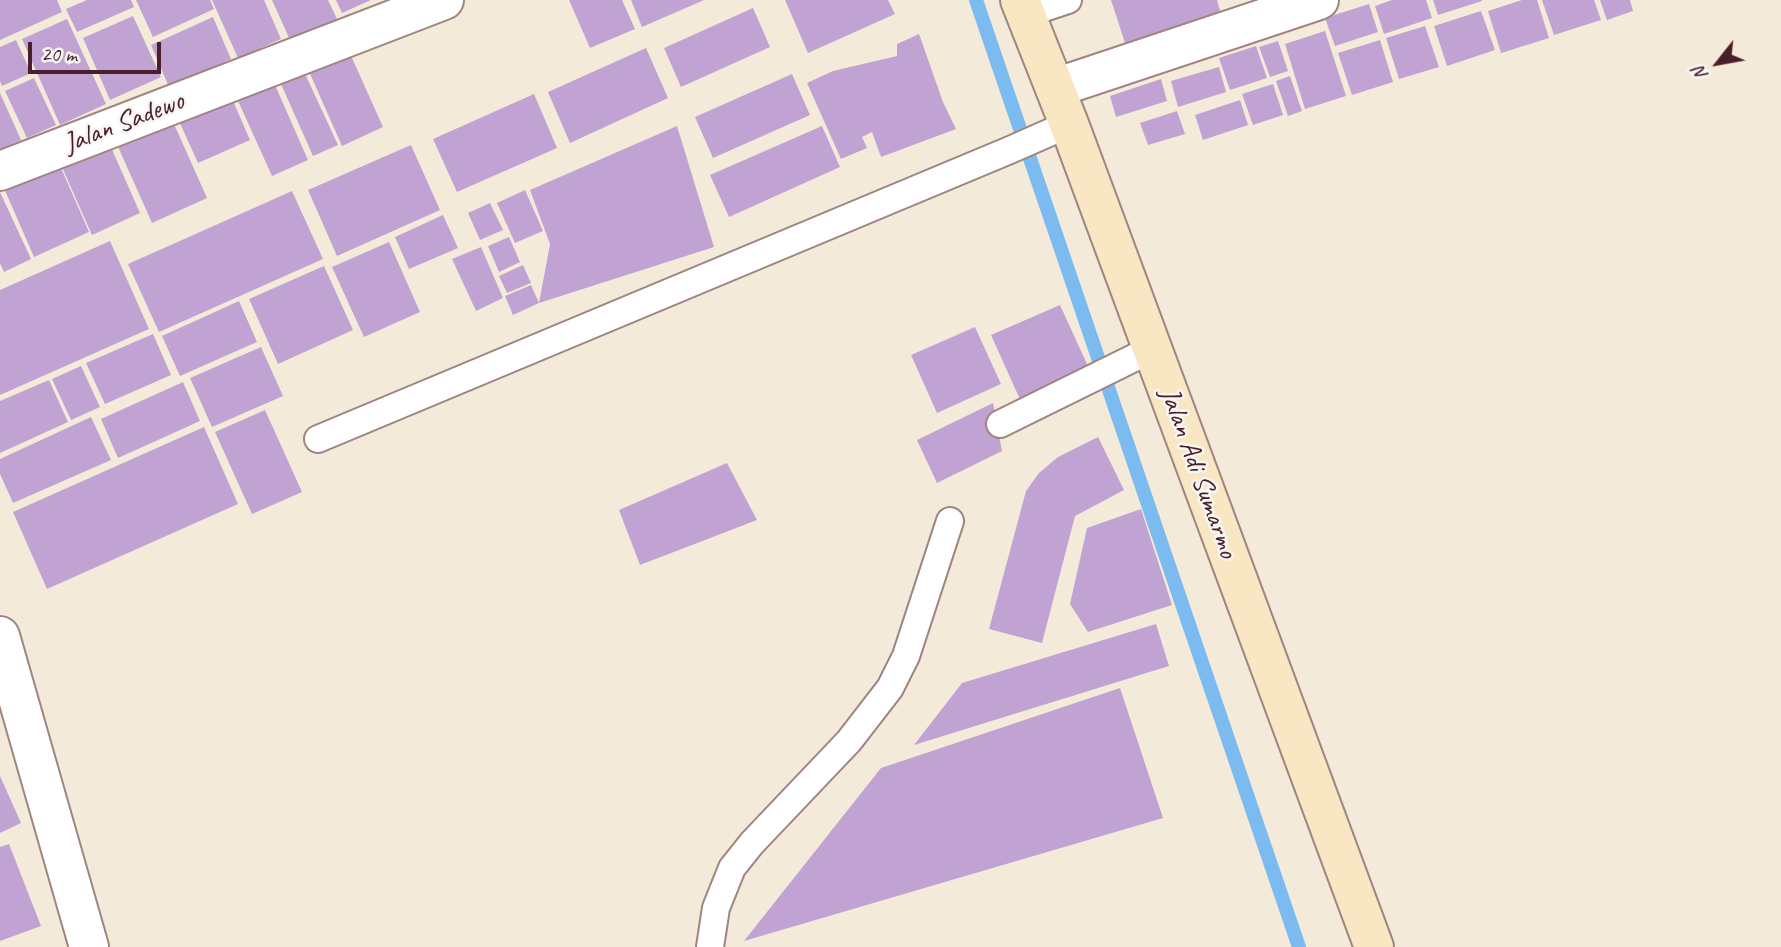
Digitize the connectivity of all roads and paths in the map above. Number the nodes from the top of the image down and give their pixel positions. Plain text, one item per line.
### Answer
1 (444, 0) edge
2 (1068, 0) edge
3 (1319, 0) edge
4 (1023, 7) edge
5 (1055, 88) junction
6 (1054, 131) junction
7 (0, 171) edge
8 (1125, 362) junction
9 (1000, 424) dead end
10 (318, 439) dead end
11 (950, 521) dead end
12 (0, 636) edge
13 (1366, 945) edge
14 (89, 947) edge
15 (710, 947) edge

1 - 7 street, Jalan Sadewo
2 - 4 lane
3 - 5 street
4 - 5 main road, Jalan Adi Sumarmo
5 - 6 main road, Jalan Adi Sumarmo
6 - 8 main road, Jalan Adi Sumarmo
6 - 10 lane
8 - 9 lane
8 - 13 main road, Jalan Adi Sumarmo
11 - 15 lane
12 - 14 street

